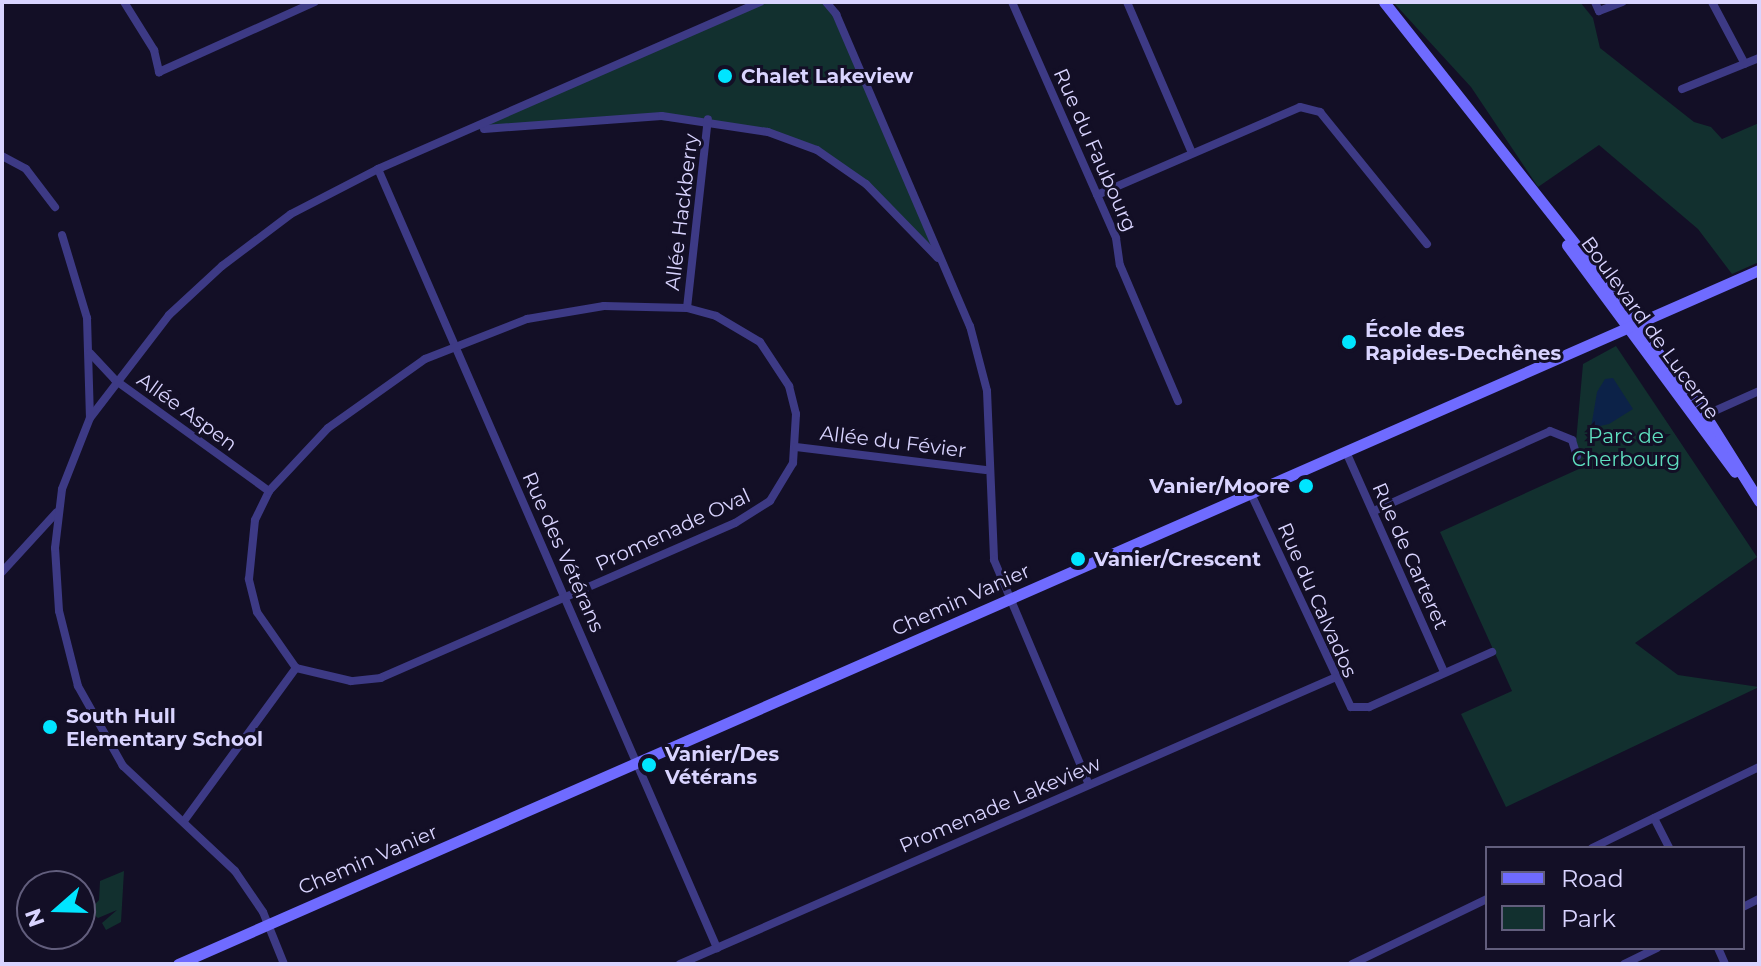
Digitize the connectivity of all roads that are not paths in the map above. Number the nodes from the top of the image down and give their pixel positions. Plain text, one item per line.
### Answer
1 (124, 2) edge
2 (315, 2) edge
3 (761, 2) edge
4 (826, 2) edge
5 (1012, 2) edge
6 (1127, 2) edge
7 (1384, 2) edge
8 (1622, 2) edge
9 (1712, 2) edge
10 (1597, 7) edge
11 (1759, 58) edge
12 (1745, 64) junction
13 (1682, 89) dead end
14 (708, 119) junction
15 (474, 130) junction
16 (1192, 153) junction
17 (2, 156) edge
18 (378, 169) junction
19 (1097, 195) junction
20 (55, 207) dead end
21 (62, 235) dead end
22 (1427, 244) dead end
23 (946, 268) junction
24 (1759, 270) edge
25 (687, 308) junction
26 (1630, 328) junction
27 (455, 345) junction
28 (90, 353) junction
29 (115, 380) junction
30 (1759, 391) edge
31 (1178, 401) dead end
32 (90, 418) junction
33 (1699, 418) junction
34 (796, 447) junction
35 (1347, 454) junction
36 (1577, 456) dead end
37 (986, 470) junction
38 (269, 491) junction
39 (1252, 496) junction
40 (1759, 502) edge
41 (1374, 511) junction
42 (57, 512) junction
43 (2, 572) edge
44 (566, 597) junction
45 (1008, 599) junction
46 (1492, 652) dead end
47 (296, 668) junction
48 (1444, 672) junction
49 (1334, 678) junction
50 (638, 763) junction
51 (1759, 767) edge
52 (1089, 785) junction
53 (1654, 818) junction
54 (184, 821) junction
55 (1596, 846) edge
56 (1668, 846) edge
57 (1485, 900) edge
58 (268, 923) junction
59 (717, 948) junction
60 (1653, 950) edge
61 (178, 964) edge
62 (284, 964) edge
63 (680, 964) edge
64 (1352, 964) edge
65 (1624, 964) edge

1 - 2 street
3 - 15 street
4 - 23 street
5 - 19 street, Rue du Faubourg
6 - 16 street
7 - 26 street, Boulevard de Lucerne
8 - 10 street
9 - 12 street
11 - 12 street
12 - 13 street
14 - 15 street
14 - 23 street
14 - 25 street, Allée Hackberry
15 - 18 street
16 - 19 street
16 - 22 street
17 - 20 street
18 - 27 street, Rue des Vétérans
18 - 29 street
19 - 31 street, Rue du Faubourg
21 - 28 street
23 - 37 street
24 - 26 street, Chemin Vanier
25 - 27 street, Promenade Oval
25 - 34 street, Promenade Oval
26 - 33 street, Boulevard de Lucerne
26 - 35 street, Chemin Vanier
27 - 38 street, Promenade Oval
27 - 44 street, Rue des Vétérans
28 - 29 street, Allée Aspen
28 - 32 street
29 - 32 street
29 - 38 street, Allée Aspen
30 - 33 street
32 - 42 street
33 - 40 street, Boulevard de Lucerne
34 - 37 street, Allée du Févier
34 - 44 street, Promenade Oval
35 - 39 street, Chemin Vanier
35 - 41 street, Rue de Carteret
36 - 41 street
37 - 45 street
38 - 47 street, Promenade Oval
39 - 45 street, Chemin Vanier
39 - 49 street, Rue du Calvados
41 - 48 street, Rue de Carteret
42 - 43 street
42 - 54 street
44 - 47 street, Promenade Oval
44 - 50 street, Rue des Vétérans
45 - 50 street, Chemin Vanier
45 - 52 street
46 - 48 street, Rue du Calvados
47 - 54 street
48 - 49 street, Rue du Calvados
49 - 52 street, Promenade Lakeview
50 - 58 street, Chemin Vanier
50 - 59 street, Rue des Vétérans
51 - 53 street
52 - 59 street, Promenade Lakeview
53 - 55 street
53 - 56 street
54 - 58 street
57 - 64 street
58 - 61 street, Chemin Vanier
58 - 62 street
59 - 63 street, Promenade Lakeview
60 - 65 street

